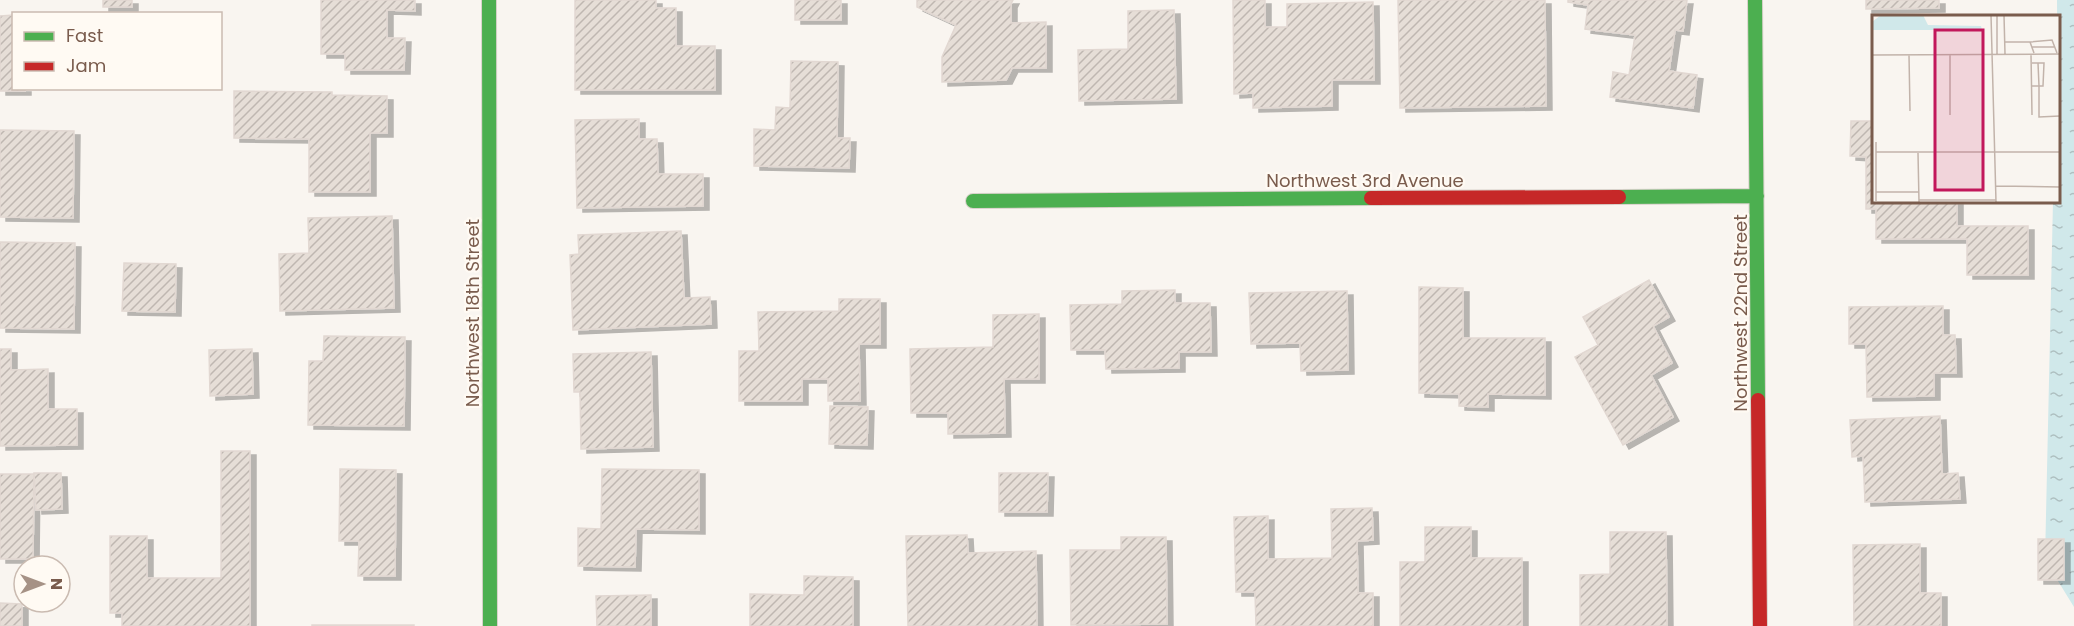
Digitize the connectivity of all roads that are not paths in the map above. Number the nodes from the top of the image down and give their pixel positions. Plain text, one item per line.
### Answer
1 (489, 0) edge
2 (1755, 0) edge
3 (1757, 196) junction
4 (973, 201) dead end
5 (490, 626) edge
6 (1760, 626) edge

1 - 5 street, Northwest 18th Street
2 - 3 street, Northwest 22nd Street
3 - 4 street, Northwest 3rd Avenue
3 - 6 street, Northwest 22nd Street

